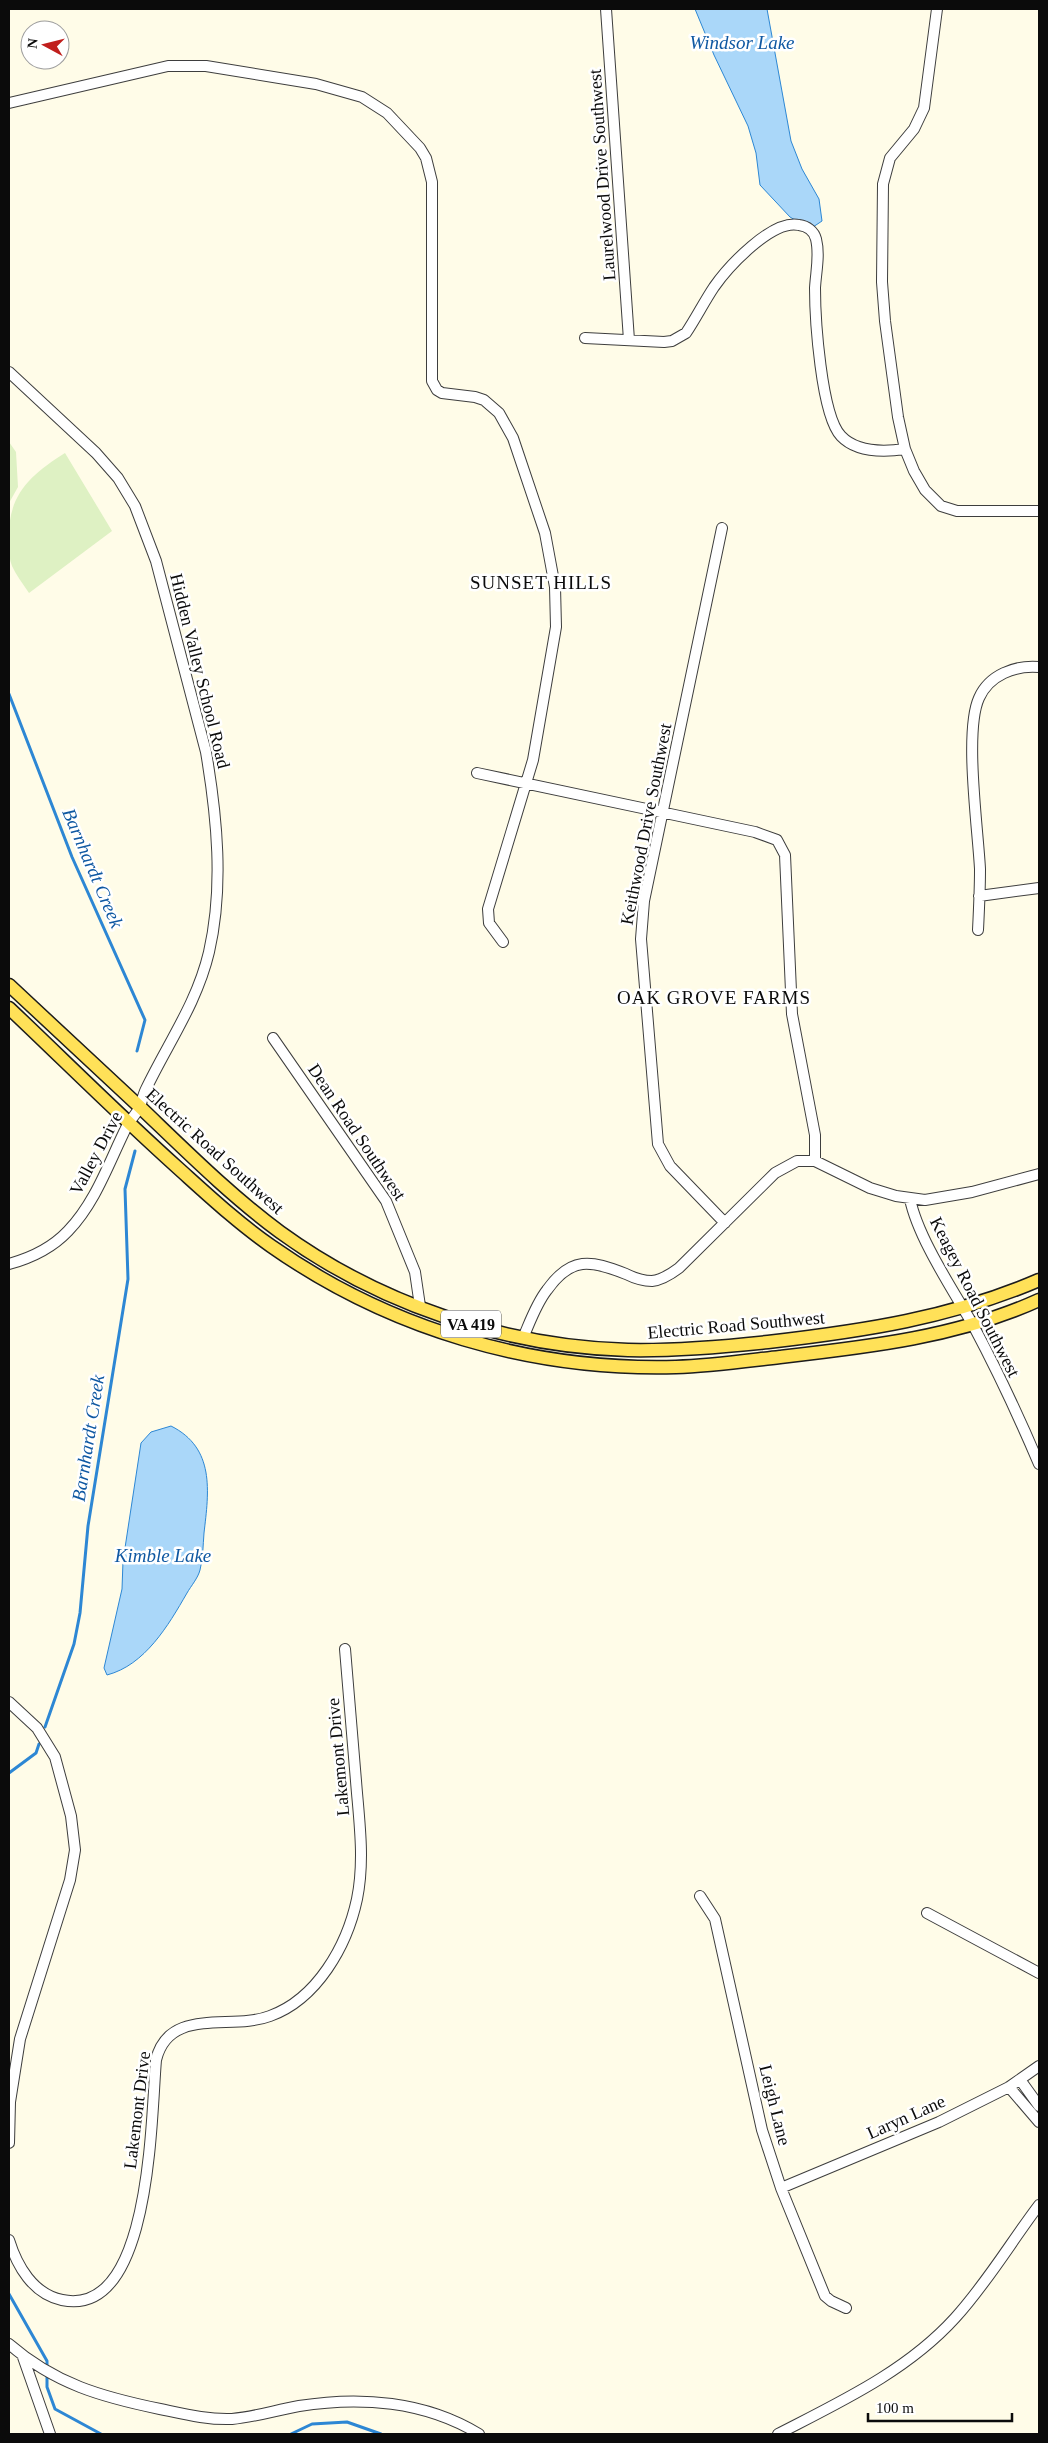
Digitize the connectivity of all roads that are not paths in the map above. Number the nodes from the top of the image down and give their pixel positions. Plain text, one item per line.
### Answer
1 (606, 9) edge
2 (937, 9) edge
3 (9, 103) edge
4 (585, 338) dead end
5 (629, 340) junction
6 (9, 372) edge
7 (905, 449) junction
8 (1039, 511) edge
9 (722, 528) dead end
10 (1039, 667) edge
11 (477, 773) dead end
12 (527, 783) junction
13 (663, 811) junction
14 (1039, 888) edge
15 (980, 896) junction
16 (978, 930) dead end
17 (503, 942) dead end
18 (9, 985) edge
19 (9, 1008) edge
20 (273, 1038) dead end
21 (140, 1107) junction
22 (128, 1124) junction
23 (815, 1161) junction
24 (1039, 1174) edge
25 (910, 1199) junction
26 (725, 1223) junction
27 (9, 1264) edge
28 (1039, 1280) edge
29 (1039, 1300) edge
30 (420, 1306) junction
31 (962, 1308) junction
32 (972, 1325) junction
33 (523, 1338) junction
34 (1039, 1464) edge
35 (345, 1649) dead end
36 (9, 1702) edge
37 (700, 1896) dead end
38 (927, 1913) dead end
39 (1039, 1973) edge
40 (1039, 2066) edge
41 (1021, 2081) junction
42 (1009, 2087) junction
43 (1039, 2106) edge
44 (1039, 2122) edge
45 (9, 2144) edge
46 (781, 2188) junction
47 (1039, 2205) edge
48 (9, 2240) edge
49 (846, 2308) dead end
50 (9, 2344) edge
51 (23, 2357) junction
52 (50, 2434) edge
53 (479, 2434) edge
54 (778, 2434) edge

1 - 5 street, Laurelwood Drive Southwest
2 - 7 street
3 - 12 street
4 - 5 street
5 - 7 street
6 - 21 street, Hidden Valley School Road
7 - 8 street
9 - 13 street, Keithwood Drive Southwest
10 - 15 street
11 - 12 street
12 - 13 street
12 - 17 street
13 - 23 street
13 - 26 street, Keithwood Drive Southwest
14 - 15 street
15 - 16 street
18 - 21 main road, Electric Road Southwest / VA 419
19 - 22 main road, Electric Road Southwest / VA 419
20 - 30 street, Dean Road Southwest
21 - 22 street, Valley Drive
21 - 30 main road, Electric Road Southwest / VA 419
22 - 27 street, Valley Drive
22 - 32 main road, Electric Road Southwest / VA 419
23 - 25 street
23 - 26 street
24 - 25 street
25 - 31 street, Keagey Road Southwest
26 - 33 street
28 - 31 main road, Electric Road Southwest / VA 419
29 - 32 main road, Electric Road Southwest / VA 419
30 - 33 main road, Electric Road Southwest / VA 419
31 - 32 street, Keagey Road Southwest
31 - 33 main road, Electric Road Southwest / VA 419
32 - 34 street, Keagey Road Southwest
35 - 48 street, Lakemont Drive
36 - 45 street
37 - 46 street, Leigh Lane
38 - 39 street
40 - 41 street, Laryn Lane
41 - 42 street, Laryn Lane
41 - 43 street
42 - 44 street
42 - 46 street, Laryn Lane
46 - 49 street, Leigh Lane
47 - 54 street
50 - 51 street
51 - 52 street
51 - 53 street

